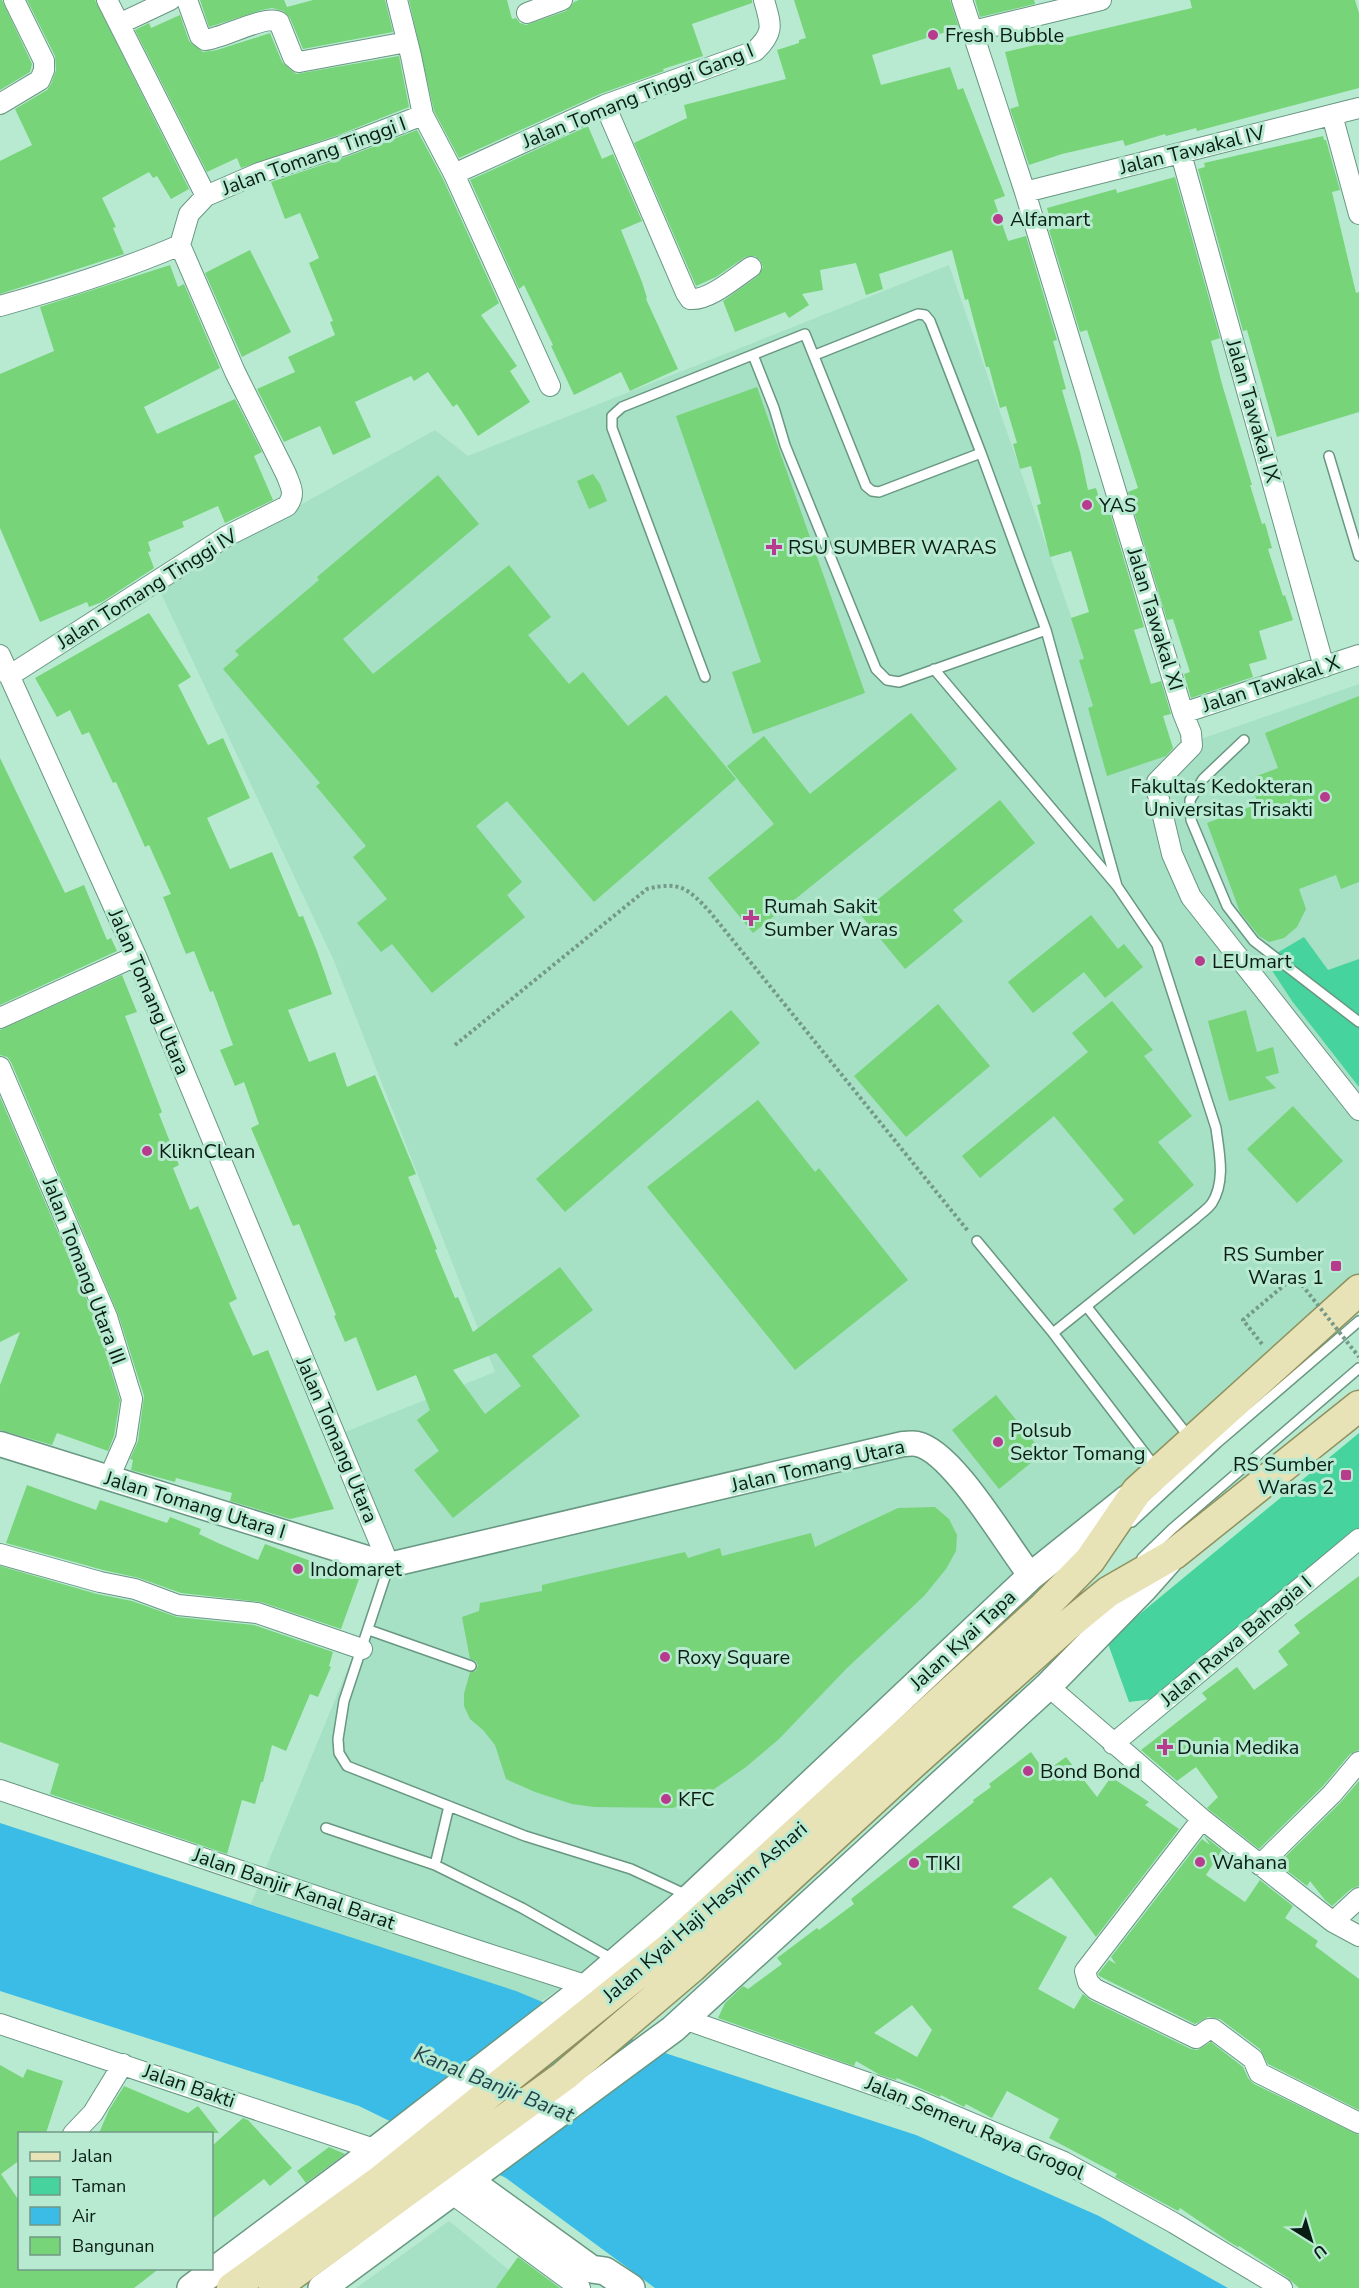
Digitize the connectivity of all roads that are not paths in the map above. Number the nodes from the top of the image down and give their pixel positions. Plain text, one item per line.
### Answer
1 (15, 0) edge
2 (107, 0) edge
3 (170, 0) edge
4 (188, 0) edge
5 (397, 0) edge
6 (562, 0) edge
7 (764, 0) edge
8 (962, 0) edge
9 (1101, 0) edge
10 (527, 13) dead end
11 (119, 24) junction
12 (973, 31) junction
13 (407, 42) junction
14 (0, 104) edge
15 (605, 105) junction
16 (1359, 108) edge
17 (423, 115) junction
18 (1332, 115) junction
19 (1181, 154) junction
20 (454, 174) junction
21 (1025, 192) junction
22 (206, 196) junction
23 (1359, 214) edge
24 (180, 245) junction
25 (752, 267) dead end
26 (0, 306) edge
27 (753, 355) junction
28 (815, 355) junction
29 (550, 386) dead end
30 (981, 453) junction
31 (1329, 456) dead end
32 (1359, 556) edge
33 (1046, 630) junction
34 (0, 655) edge
35 (1359, 655) edge
36 (1324, 667) junction
37 (934, 669) junction
38 (9, 676) junction
39 (705, 677) dead end
40 (1183, 713) junction
41 (1244, 740) dead end
42 (1117, 885) junction
43 (136, 956) junction
44 (0, 1018) edge
45 (1359, 1022) edge
46 (0, 1067) edge
47 (1359, 1110) edge
48 (977, 1241) road end
49 (1359, 1290) edge
50 (1087, 1307) junction
51 (1359, 1321) edge
52 (1053, 1333) junction
53 (1359, 1368) edge
54 (1359, 1406) edge
55 (1193, 1441) junction
56 (0, 1444) edge
57 (109, 1478) junction
58 (1148, 1481) junction
59 (1359, 1539) edge
60 (0, 1554) edge
61 (1174, 1554) junction
62 (1090, 1560) junction
63 (389, 1565) junction
64 (1031, 1576) junction
65 (1108, 1592) junction
66 (1054, 1617) junction
67 (369, 1630) junction
68 (362, 1649) junction
69 (471, 1666) dead end
70 (1048, 1686) junction
71 (1113, 1744) junction
72 (1359, 1762) edge
73 (0, 1790) edge
74 (449, 1806) junction
75 (1202, 1819) junction
76 (326, 1828) dead end
77 (435, 1865) junction
78 (1260, 1865) junction
79 (692, 1897) junction
80 (1359, 1898) edge
81 (1333, 1922) junction
82 (1359, 1936) edge
83 (616, 1961) junction
84 (581, 1992) junction
85 (0, 2024) edge
86 (679, 2024) junction
87 (123, 2064) junction
88 (1359, 2123) edge
89 (74, 2132) edge
90 (379, 2148) junction
91 (469, 2179) junction
92 (577, 2287) edge
93 (191, 2288) edge
94 (232, 2288) edge
95 (274, 2288) edge
96 (322, 2288) edge
97 (631, 2288) edge
98 (1282, 2288) edge

1 - 14 street
2 - 11 street
3 - 11 street
4 - 13 street
5 - 13 street
6 - 10 street
7 - 15 street, Jalan Tomang Tinggi Gang I
8 - 12 street, Jalan Tawakal XI
9 - 12 street
11 - 22 street
12 - 21 street, Jalan Tawakal XI
13 - 17 street
15 - 20 street, Jalan Tomang Tinggi Gang I
15 - 25 street
16 - 18 street, Jalan Tawakal IV
17 - 20 street, Jalan Tomang Tinggi I
17 - 22 street, Jalan Tomang Tinggi I
18 - 19 street, Jalan Tawakal IV
18 - 23 street
19 - 21 street, Jalan Tawakal IV
19 - 36 street, Jalan Tawakal IX
20 - 29 street
21 - 40 street, Jalan Tawakal XI
22 - 24 street, Jalan Tomang Tinggi I
24 - 26 street
24 - 38 street, Jalan Tomang Tinggi IV
27 - 28 lane
27 - 37 lane
27 - 39 lane
28 - 30 lane
28 - 30 lane
30 - 33 lane
31 - 32 lane
33 - 37 lane
33 - 42 lane
34 - 38 street, Jalan Tomang Utara
35 - 36 street, Jalan Tawakal X
36 - 40 street, Jalan Tawakal X
37 - 42 lane
38 - 43 street, Jalan Tomang Utara
40 - 47 street, Jalan Tawakal XI
41 - 45 lane
42 - 50 lane
43 - 44 street
43 - 63 street, Jalan Tomang Utara
46 - 57 street, Jalan Tomang Utara III
48 - 52 lane
49 - 55 main road, Jalan Kyai Tapa
50 - 52 lane
50 - 55 lane
51 - 62 lane
52 - 58 lane
53 - 65 lane
54 - 61 main road
55 - 58 main road, Jalan Kyai Tapa
56 - 57 street, Jalan Tomang Utara I
57 - 63 street, Jalan Tomang Utara I
58 - 62 main road, Jalan Kyai Haji Hasyim Ashari
58 - 64 main road, Jalan Kyai Tapa
59 - 71 street, Jalan Rawa Bahagia I
60 - 68 street
61 - 65 main road, Jalan Kyai Haji Hasyim Ashari
61 - 70 main road
62 - 66 main road, Jalan Kyai Haji Hasyim Ashari
63 - 64 street, Jalan Tomang Utara
63 - 67 lane
64 - 79 main road, Jalan Kyai Tapa
65 - 66 main road, Jalan Kyai Haji Hasyim Ashari
66 - 94 main road, Jalan Kyai Haji Hasyim Ashari
66 - 95 main road, Jalan Kyai Haji Hasyim Ashari
67 - 68 lane
67 - 69 lane
68 - 74 lane
70 - 71 street
70 - 86 main road
71 - 75 street
72 - 78 street
73 - 84 street, Jalan Banjir Kanal Barat
74 - 77 lane
74 - 79 lane
75 - 78 street
75 - 88 street
76 - 77 lane
77 - 83 lane
78 - 81 street
79 - 83 main road, Jalan Kyai Tapa
80 - 81 street
81 - 82 street
83 - 84 main road, Jalan Kyai Tapa
84 - 90 main road, Jalan Kyai Haji Hasyim Ashari
85 - 87 street, Jalan Bakti
86 - 91 main road
86 - 98 street, Jalan Semeru Raya Grogol
87 - 89 street
87 - 90 street, Jalan Bakti
90 - 93 main road, Jalan Kyai Haji Hasyim Ashari
91 - 92 street
91 - 96 main road
91 - 97 main road

